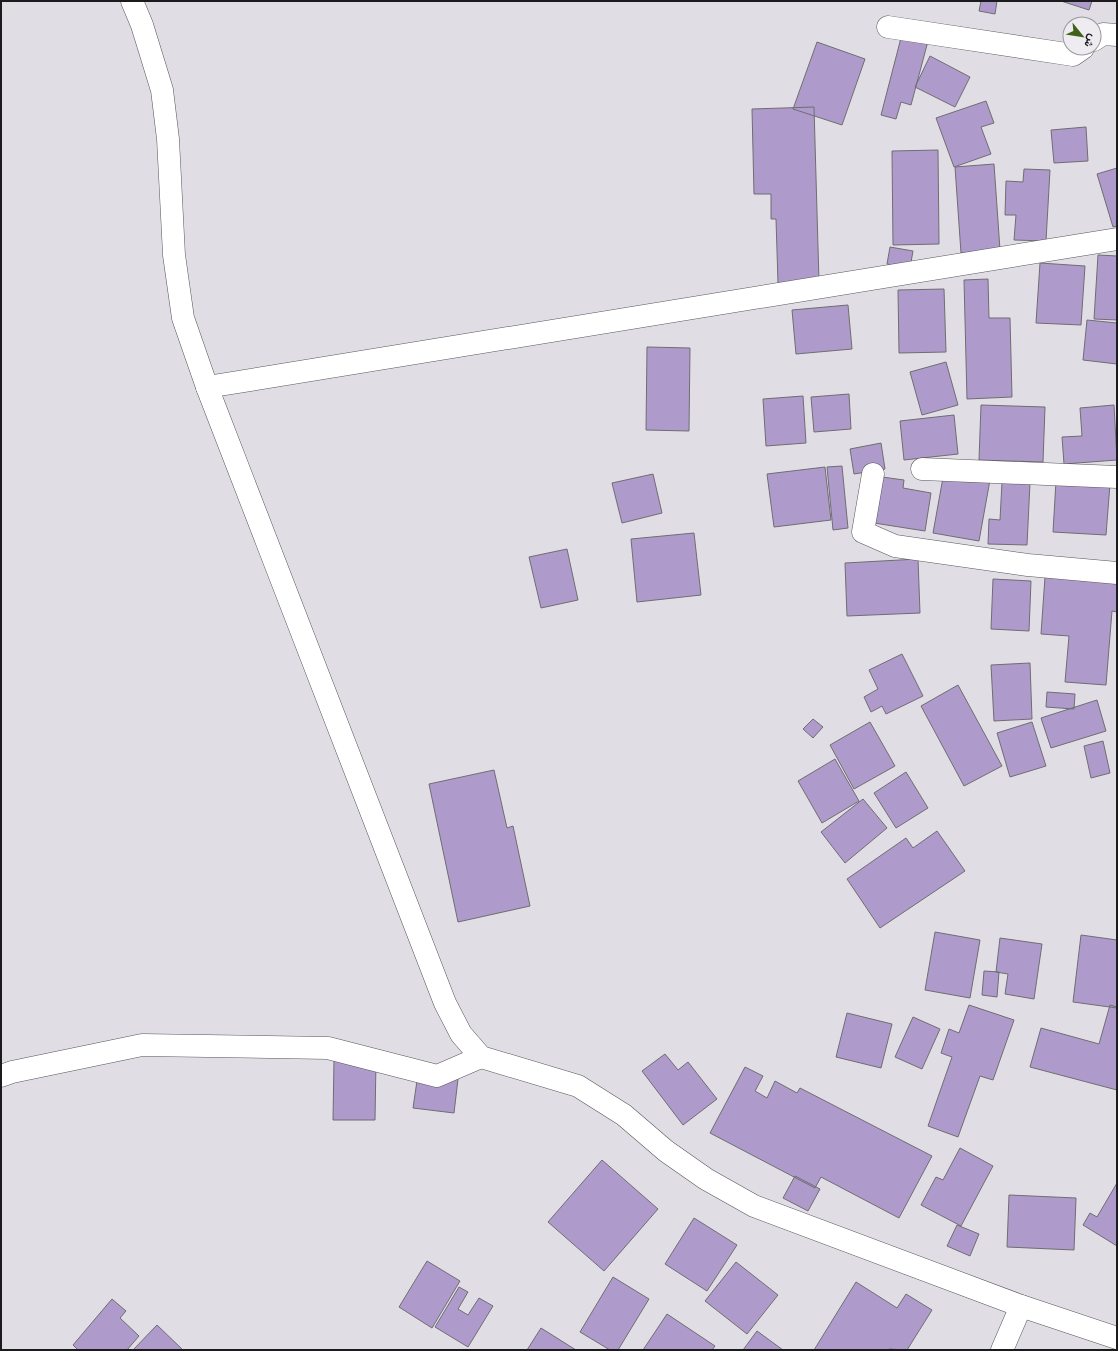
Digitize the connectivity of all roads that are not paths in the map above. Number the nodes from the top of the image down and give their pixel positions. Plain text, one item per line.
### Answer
1 (132, 1) edge
2 (888, 27) dead end
3 (1102, 35) edge
4 (1117, 35) edge
5 (1062, 53) edge
6 (1117, 239) edge
7 (207, 387) junction
8 (922, 469) dead end
9 (873, 474) dead end
10 (1117, 477) edge
11 (1117, 572) edge
12 (481, 1057) junction
13 (1, 1076) edge
14 (1021, 1306) junction
15 (1117, 1338) edge
16 (1002, 1350) edge

1 - 7 street
2 - 5 street
3 - 4 street
6 - 7 street
7 - 12 street
8 - 10 street
9 - 11 street
12 - 13 street
12 - 14 street
14 - 15 street
14 - 16 street

